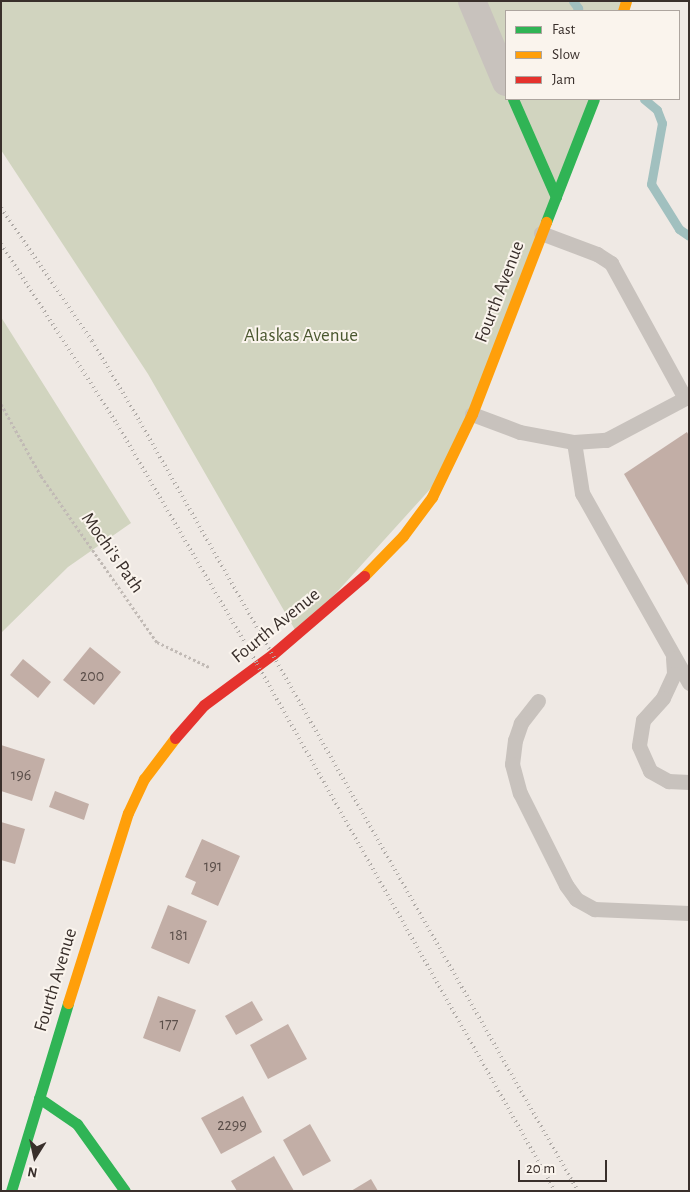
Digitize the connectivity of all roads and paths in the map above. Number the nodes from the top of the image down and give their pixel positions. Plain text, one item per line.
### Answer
1 (472, 1) edge
2 (505, 80) edge
3 (514, 100) edge
4 (594, 100) edge
5 (556, 197) junction
6 (542, 233) junction
7 (687, 397) edge
8 (1, 404) edge
9 (472, 414) junction
10 (574, 442) junction
11 (673, 658) junction
12 (236, 680) junction
13 (689, 683) edge
14 (538, 701) dead end
15 (689, 782) edge
16 (689, 913) edge
17 (39, 1098) junction
18 (11, 1191) edge
19 (125, 1191) edge

1 - 2 street
3 - 5 street
4 - 5 street, Fourth Avenue
5 - 6 street, Fourth Avenue
6 - 7 lane
6 - 9 street, Fourth Avenue
7 - 10 lane
8 - 12 path, Mochi's Path
9 - 10 lane
9 - 12 street, Fourth Avenue
10 - 11 lane
11 - 13 lane
11 - 15 lane
12 - 17 street, Fourth Avenue
14 - 16 lane
17 - 18 street, Fourth Avenue
17 - 19 street

